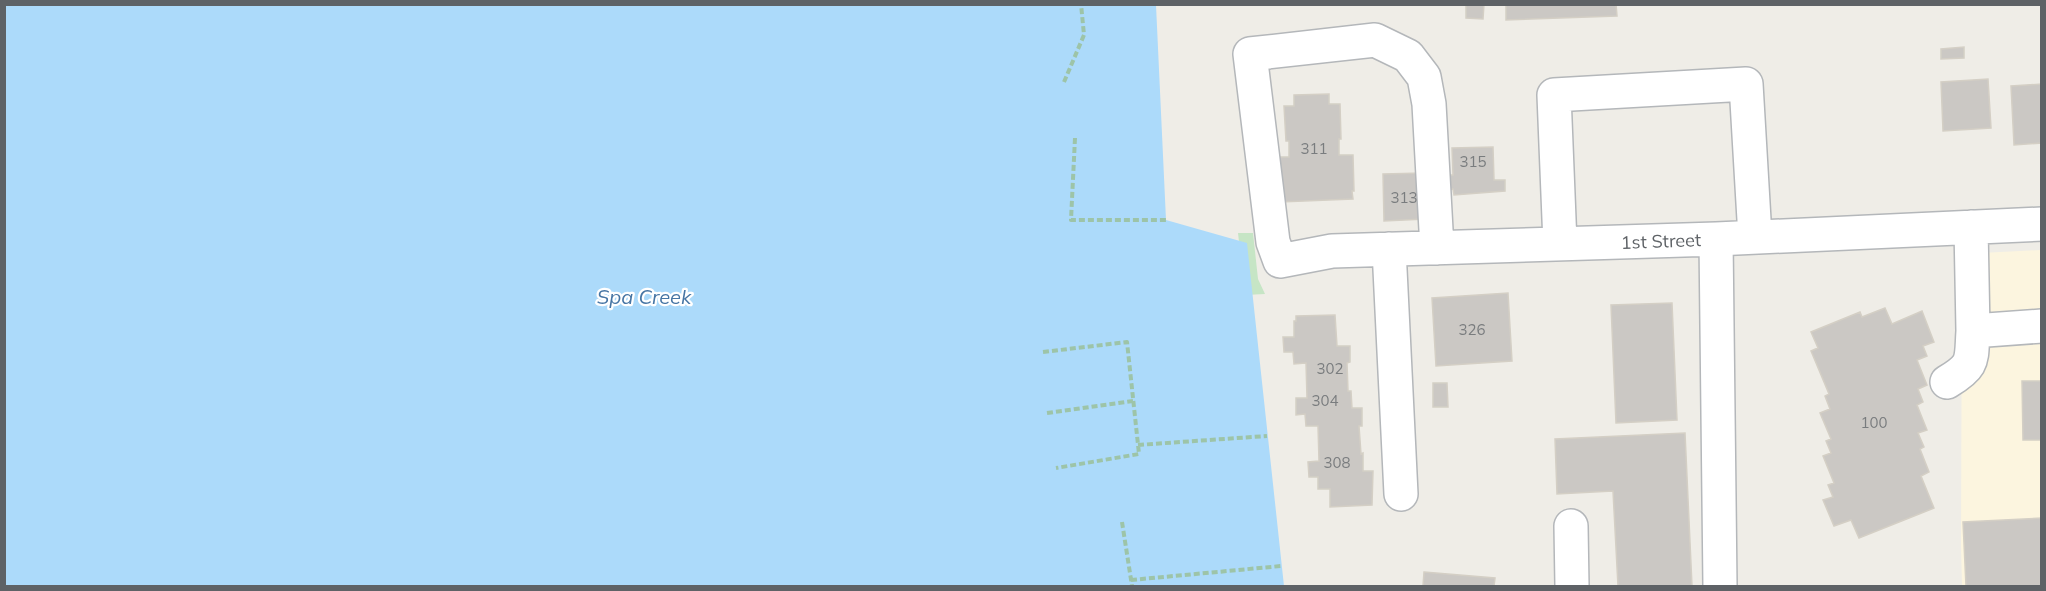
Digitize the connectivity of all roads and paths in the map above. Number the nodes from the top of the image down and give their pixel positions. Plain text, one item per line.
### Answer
1 (1081, 4) edge
2 (1064, 82) dead end
3 (1075, 138) dead end
4 (1166, 220) dead end
5 (2042, 224) edge
6 (1971, 227) junction
7 (1755, 237) junction
8 (1716, 239) junction
9 (1560, 244) junction
10 (1437, 248) junction
11 (1389, 249) junction
12 (2042, 326) edge
13 (1973, 331) junction
14 (1042, 352) dead end
15 (1947, 382) dead end
16 (1133, 401) junction
17 (1047, 413) dead end
18 (1267, 436) dead end
19 (1138, 445) junction
20 (1056, 468) dead end
21 (1401, 494) dead end
22 (1122, 522) dead end
23 (1571, 526) dead end
24 (1281, 566) dead end
25 (1131, 580) junction
26 (1132, 586) edge
27 (1572, 586) edge
28 (1720, 586) edge

1 - 2 path
3 - 4 path
5 - 6 street, 1st Street
6 - 7 street, 1st Street
6 - 13 street
7 - 8 street, 1st Street
7 - 9 street
8 - 9 street, 1st Street
8 - 28 street
9 - 10 street, 1st Street
10 - 11 street, 1st Street
10 - 11 street, 1st Street
11 - 21 street
12 - 13 street
13 - 15 street
14 - 16 path
16 - 17 path
16 - 19 path
18 - 19 path
19 - 20 path
22 - 25 path
23 - 27 street
24 - 25 path
25 - 26 path

